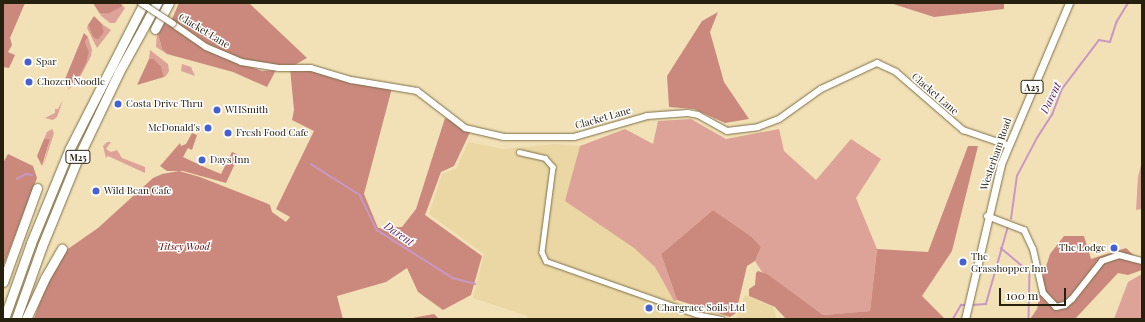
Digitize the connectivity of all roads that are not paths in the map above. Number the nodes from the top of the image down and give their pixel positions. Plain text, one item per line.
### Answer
1 (143, 3) edge
2 (157, 3) edge
3 (169, 3) edge
4 (1069, 3) edge
5 (155, 29) dead end
6 (1008, 145) junction
7 (519, 152) dead end
8 (37, 188) dead end
9 (987, 216) junction
10 (62, 249) dead end
11 (1142, 261) edge
12 (3, 282) edge
13 (4, 319) edge
14 (16, 319) edge
15 (26, 319) edge
16 (722, 319) edge
17 (965, 319) edge

1 - 6 street, Clacket Lane, bridge
1 - 13 highway, M25
2 - 14 highway, M25
3 - 5 highway
4 - 6 main road, Westerham Road / A25
6 - 9 main road, Westerham Road / A25
7 - 16 street
8 - 12 highway
9 - 11 street
9 - 17 main road, Westerham Road / A25
10 - 15 highway

